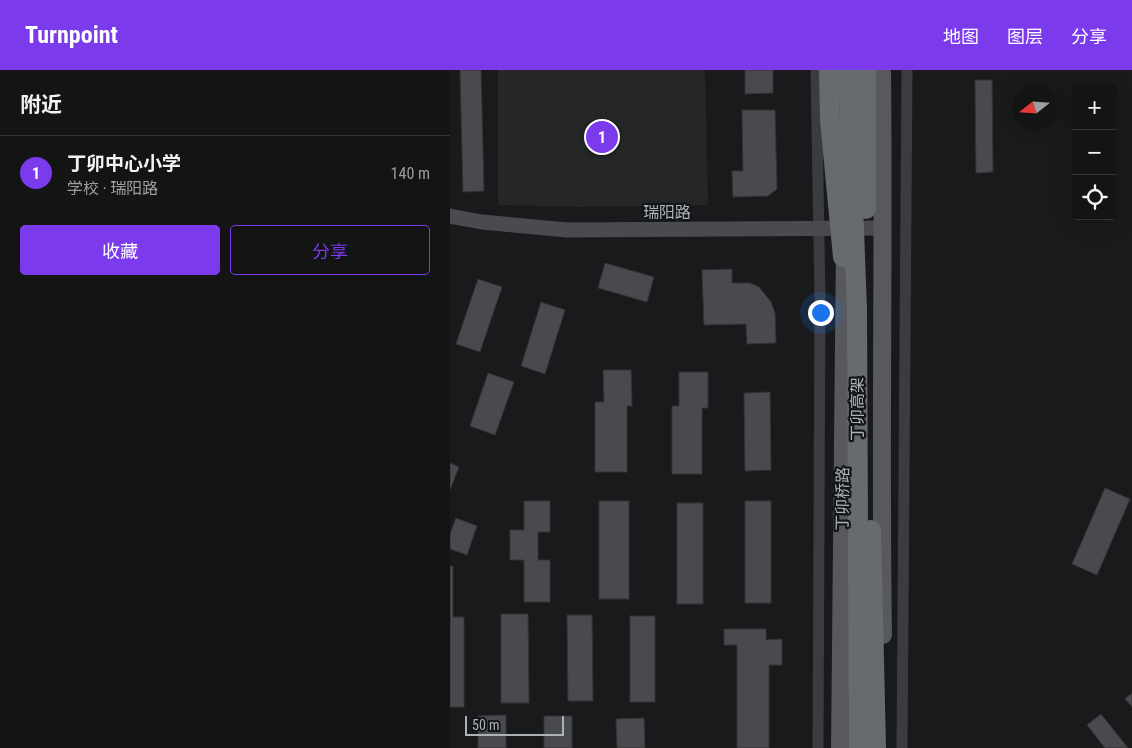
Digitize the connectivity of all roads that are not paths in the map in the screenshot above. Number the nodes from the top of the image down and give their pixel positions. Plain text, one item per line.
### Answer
1 (816, 70) edge
2 (828, 70) edge
3 (841, 70) edge
4 (848, 70) edge
5 (867, 70) edge
6 (882, 70) edge
7 (907, 70) edge
8 (450, 216) edge
9 (884, 228) junction
10 (820, 229) junction
11 (846, 229) junction
12 (857, 310) junction
13 (818, 748) edge
14 (840, 748) edge
15 (859, 748) edge
16 (876, 748) edge
17 (885, 748) edge
18 (902, 748) edge

1 - 10 street
2 - 12 highway
3 - 11 main road, 丁卯桥路
4 - 12 highway, 丁卯高架
5 - 16 highway, 丁卯高架
6 - 9 main road
7 - 18 street
8 - 10 street, 瑞阳路
9 - 11 street, 瑞阳路
9 - 17 main road
10 - 11 street, 瑞阳路
10 - 13 street
11 - 14 main road, 丁卯桥路
12 - 15 highway, 丁卯高架

